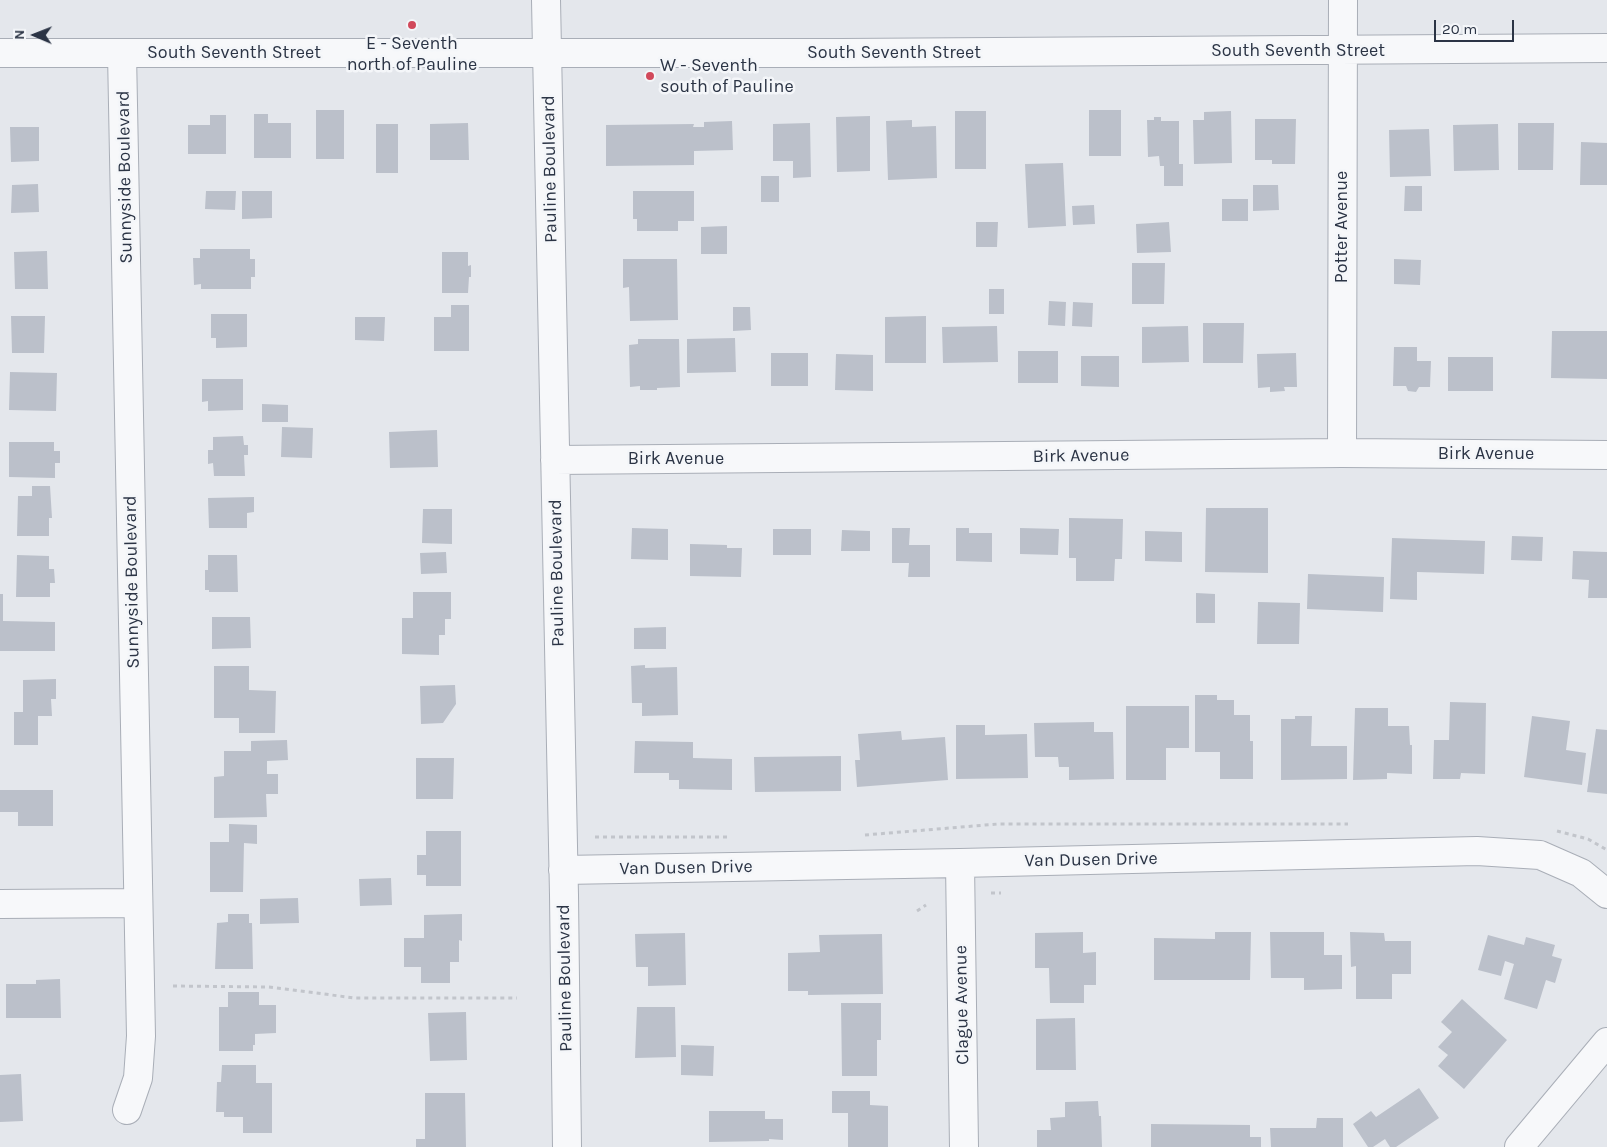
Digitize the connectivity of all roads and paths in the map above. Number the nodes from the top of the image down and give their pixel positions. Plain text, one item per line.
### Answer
1 (546, 0) edge
2 (1343, 0) edge
3 (1607, 48) edge
4 (1342, 51) junction
5 (122, 52) junction
6 (547, 52) junction
7 (0, 53) edge
8 (1342, 453) junction
9 (1607, 455) edge
10 (555, 460) junction
11 (1356, 824) dead end
12 (1550, 830) dead end
13 (859, 836) dead end
14 (732, 837) dead end
15 (595, 838) dead end
16 (1607, 850) edge
17 (960, 864) junction
18 (563, 870) junction
19 (991, 893) dead end
20 (1001, 893) dead end
21 (1607, 894) edge
22 (138, 903) junction
23 (0, 904) edge
24 (926, 905) dead end
25 (917, 911) dead end
26 (172, 986) dead end
27 (517, 998) dead end
28 (1607, 1042) edge
29 (126, 1110) dead end
30 (566, 1147) edge
31 (964, 1147) edge
32 (1519, 1147) edge

1 - 6 street, Pauline Boulevard
2 - 4 street, Potter Avenue
3 - 4 street, South Seventh Street
4 - 6 street, South Seventh Street
4 - 8 street, Potter Avenue
5 - 6 street, South Seventh Street
5 - 7 street, South Seventh Street
5 - 22 street, Sunnyside Boulevard
6 - 10 street, Pauline Boulevard
8 - 9 street, Birk Avenue
8 - 10 street, Birk Avenue
10 - 18 street, Pauline Boulevard
11 - 13 path
12 - 16 path
14 - 15 path
17 - 18 street, Van Dusen Drive
17 - 21 street, Van Dusen Drive
17 - 31 street, Clague Avenue
18 - 30 street, Pauline Boulevard
19 - 20 path
22 - 23 street
22 - 29 street, Sunnyside Boulevard
24 - 25 path
26 - 27 path
28 - 32 street

